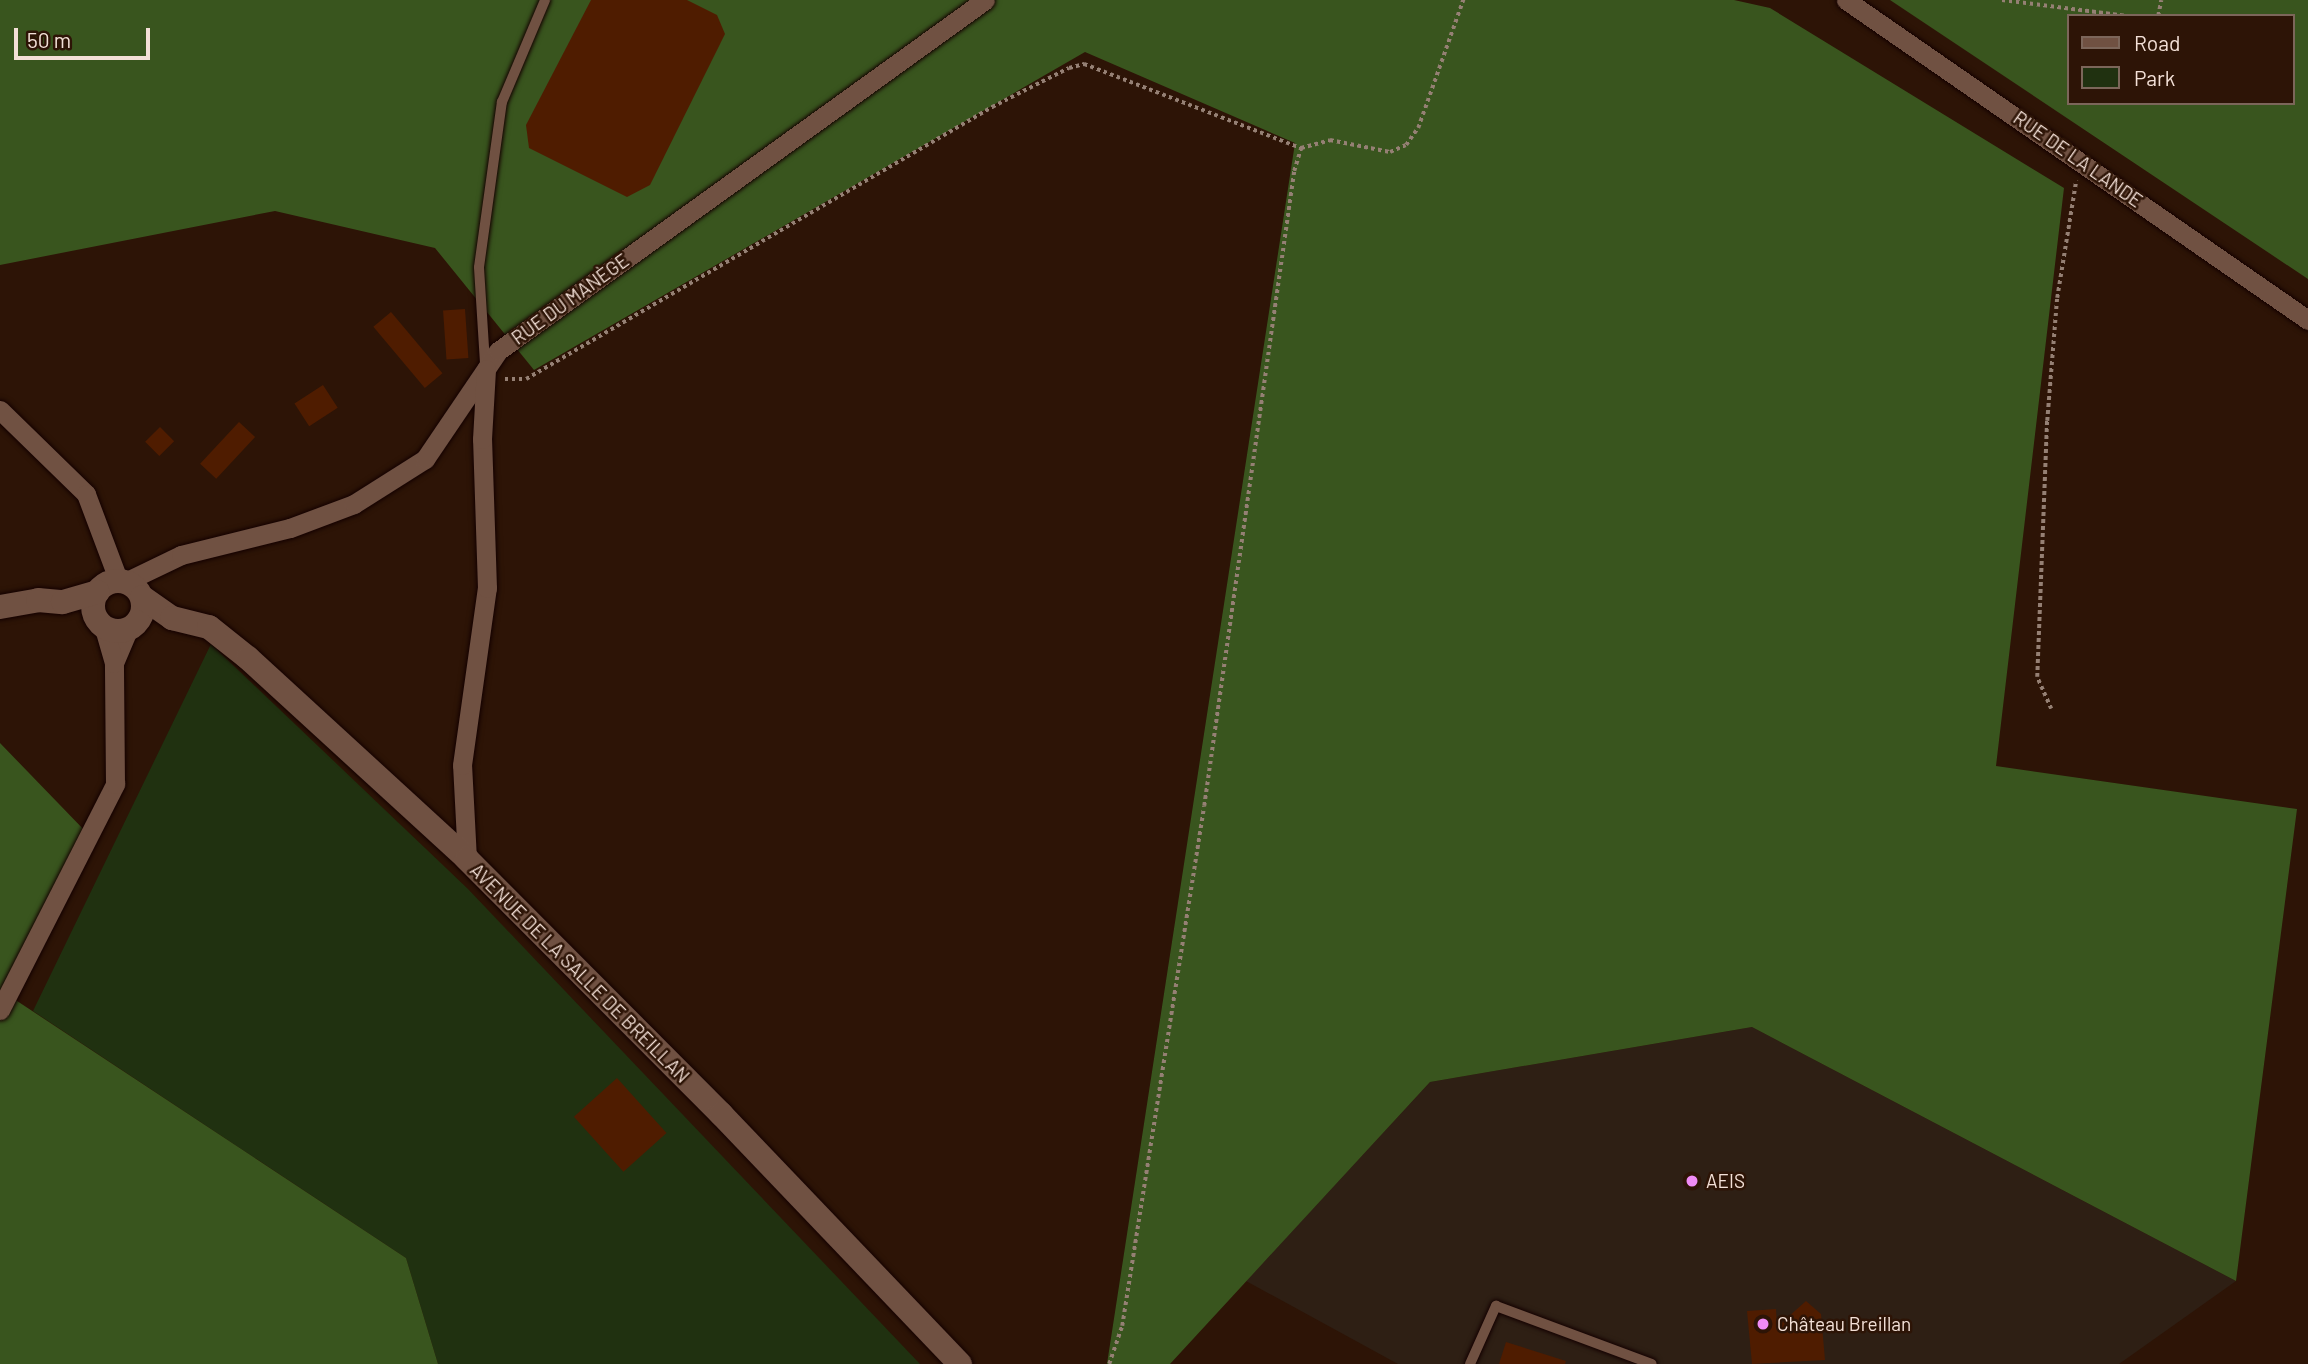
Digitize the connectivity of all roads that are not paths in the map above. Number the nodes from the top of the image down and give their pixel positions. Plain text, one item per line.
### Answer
1 (545, 0) edge
2 (985, 0) edge
3 (1846, 0) edge
4 (2308, 320) edge
5 (485, 374) junction
6 (0, 410) edge
7 (121, 589) junction
8 (63, 602) junction
9 (0, 607) edge
10 (172, 618) junction
11 (101, 623) junction
12 (131, 627) junction
13 (114, 663) junction
14 (467, 859) junction
15 (0, 1010) edge
16 (960, 1364) edge
17 (1470, 1364) edge
18 (1652, 1364) edge

1 - 5 lane
2 - 5 street, RUE DU MANÈGE
3 - 4 street, RUE DE LA LANDE
5 - 7 street, RUE DU MANÈGE
5 - 14 street
6 - 7 street, AVENUE DE LA SALLE DE BREILLAN
7 - 8 street
7 - 10 street, AVENUE DE LA SALLE DE BREILLAN
7 - 11 street
7 - 12 street
8 - 9 street
8 - 11 street
10 - 12 street, AVENUE DE LA SALLE DE BREILLAN
10 - 14 street, AVENUE DE LA SALLE DE BREILLAN
11 - 12 street
11 - 13 street
12 - 13 street
13 - 15 street
14 - 16 street, AVENUE DE LA SALLE DE BREILLAN
17 - 18 lane

